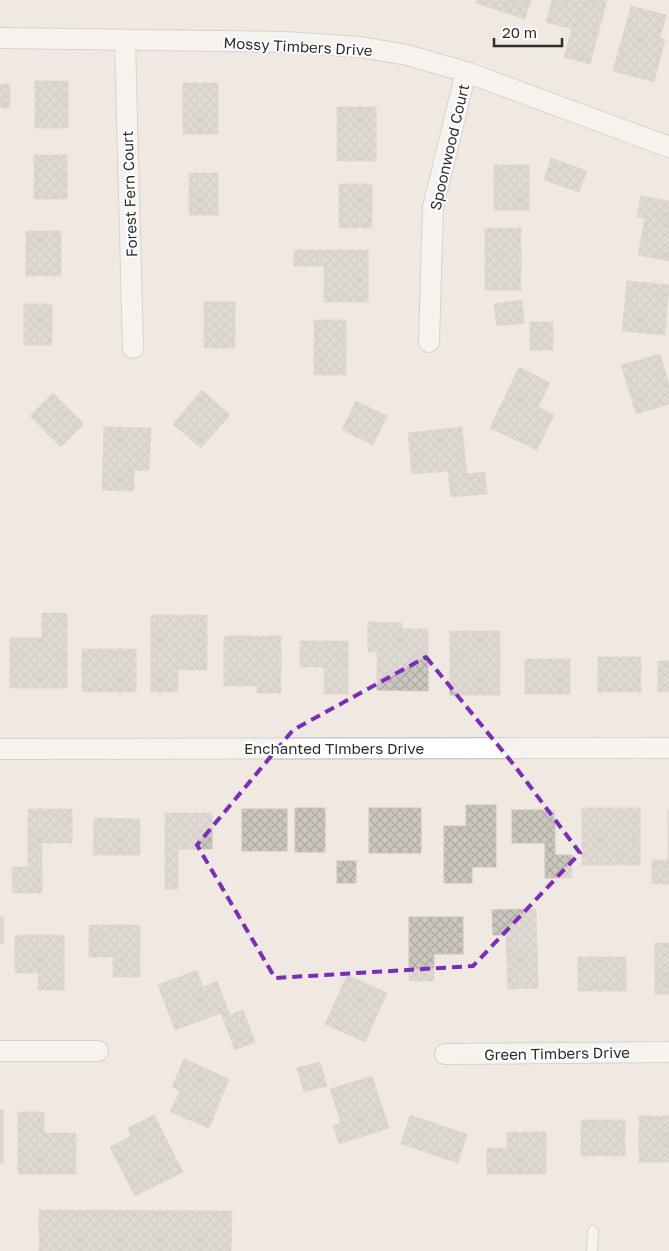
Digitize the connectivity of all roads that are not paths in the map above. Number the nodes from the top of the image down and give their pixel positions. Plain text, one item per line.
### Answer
1 (0, 38) edge
2 (124, 40) junction
3 (466, 72) junction
4 (669, 147) edge
5 (429, 342) dead end
6 (133, 348) dead end
7 (669, 748) edge
8 (0, 749) edge
9 (0, 1051) edge
10 (98, 1051) dead end
11 (669, 1052) edge
12 (444, 1054) dead end
13 (593, 1231) dead end
14 (592, 1251) edge

1 - 2 street, Mossy Timbers Drive
2 - 3 street, Mossy Timbers Drive
2 - 6 street, Forest Fern Court
3 - 4 street, Mossy Timbers Drive
3 - 5 street, Spoonwood Court
7 - 8 street, Enchanted Timbers Drive
9 - 10 street
11 - 12 street, Green Timbers Drive
13 - 14 lane

